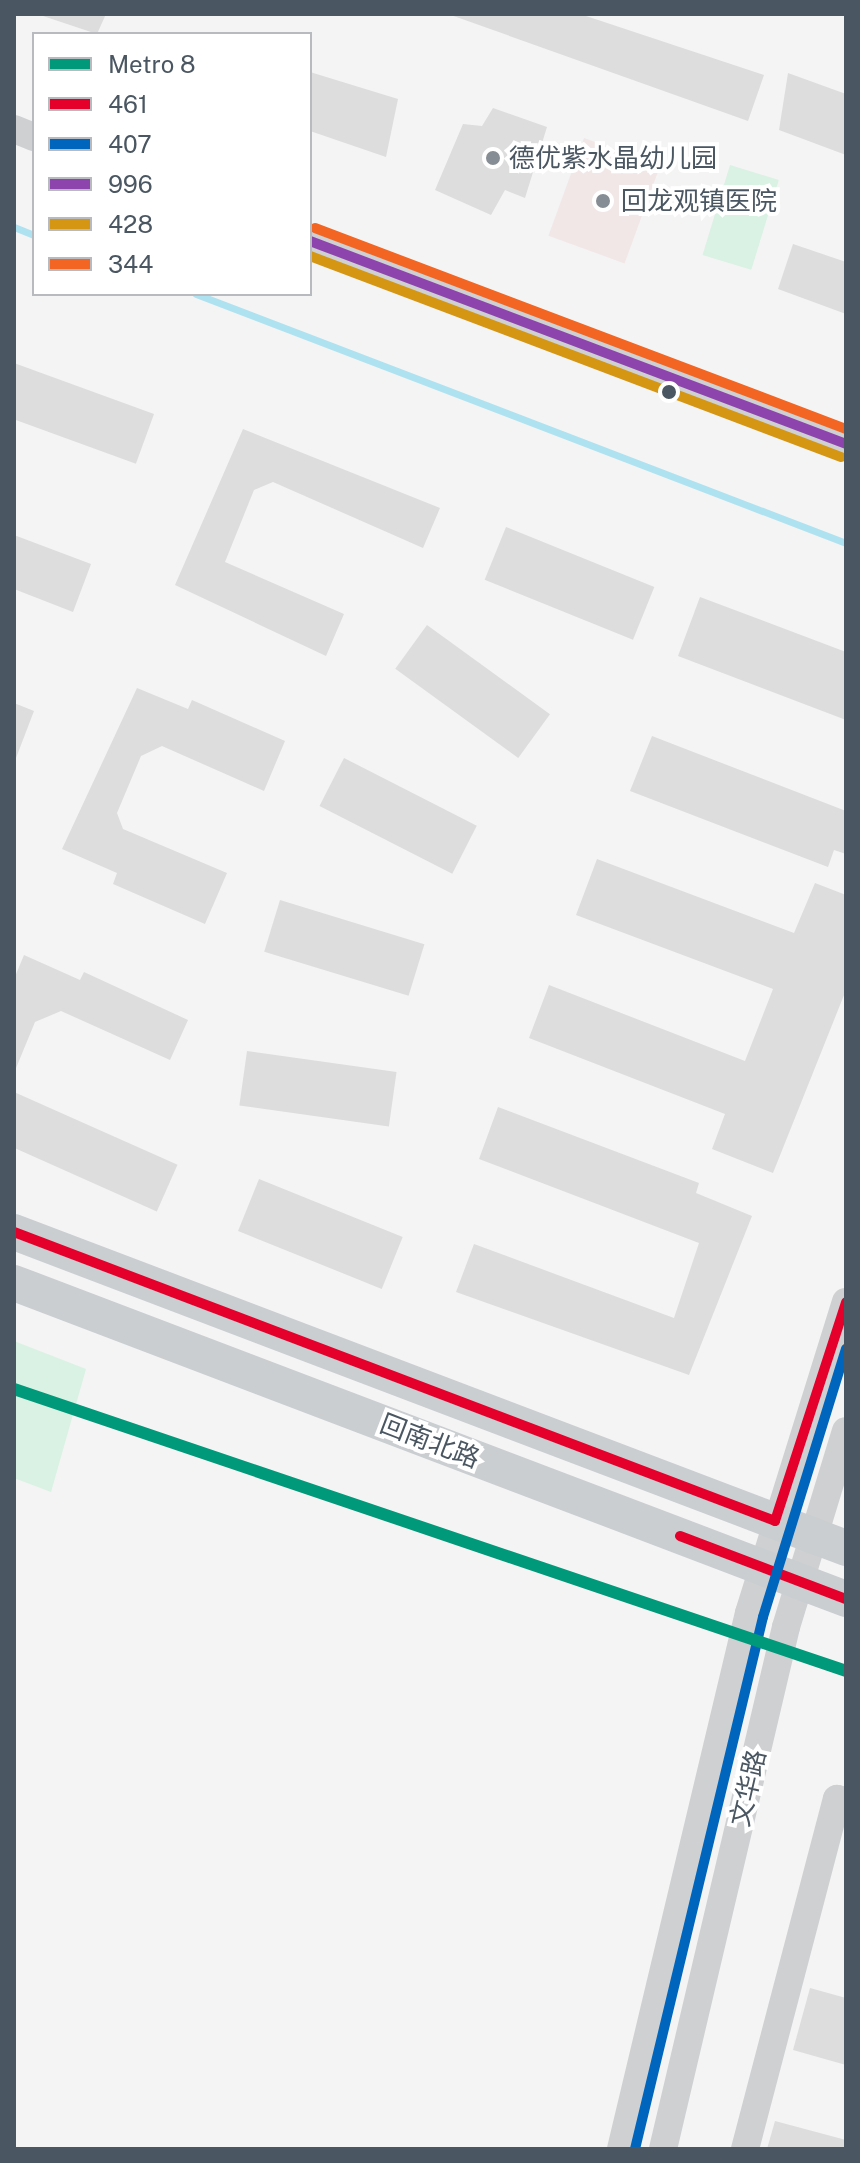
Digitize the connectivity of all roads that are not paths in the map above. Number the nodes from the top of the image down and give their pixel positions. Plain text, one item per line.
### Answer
1 (312, 242) edge
2 (846, 444) edge
3 (14, 1232) edge
4 (14, 1283) edge
5 (846, 1302) edge
6 (846, 1431) edge
7 (775, 1521) junction
8 (813, 1536) junction
9 (846, 1548) edge
10 (762, 1567) junction
11 (800, 1581) junction
12 (846, 1599) edge
13 (846, 1801) edge
14 (621, 2149) edge
15 (663, 2149) edge
16 (745, 2149) edge

1 - 2 street
3 - 7 main road, 回南北路
4 - 10 main road, 回南北路
5 - 7 street, 文华路
6 - 8 street, 文华路
7 - 8 main road, 回南北路
7 - 10 street, 文华路
8 - 9 main road, 回南北路
8 - 11 street, 文华路
10 - 11 main road, 回南北路
10 - 14 street, 文华路
11 - 12 main road, 回南北路
11 - 15 street, 文华路
13 - 16 street

